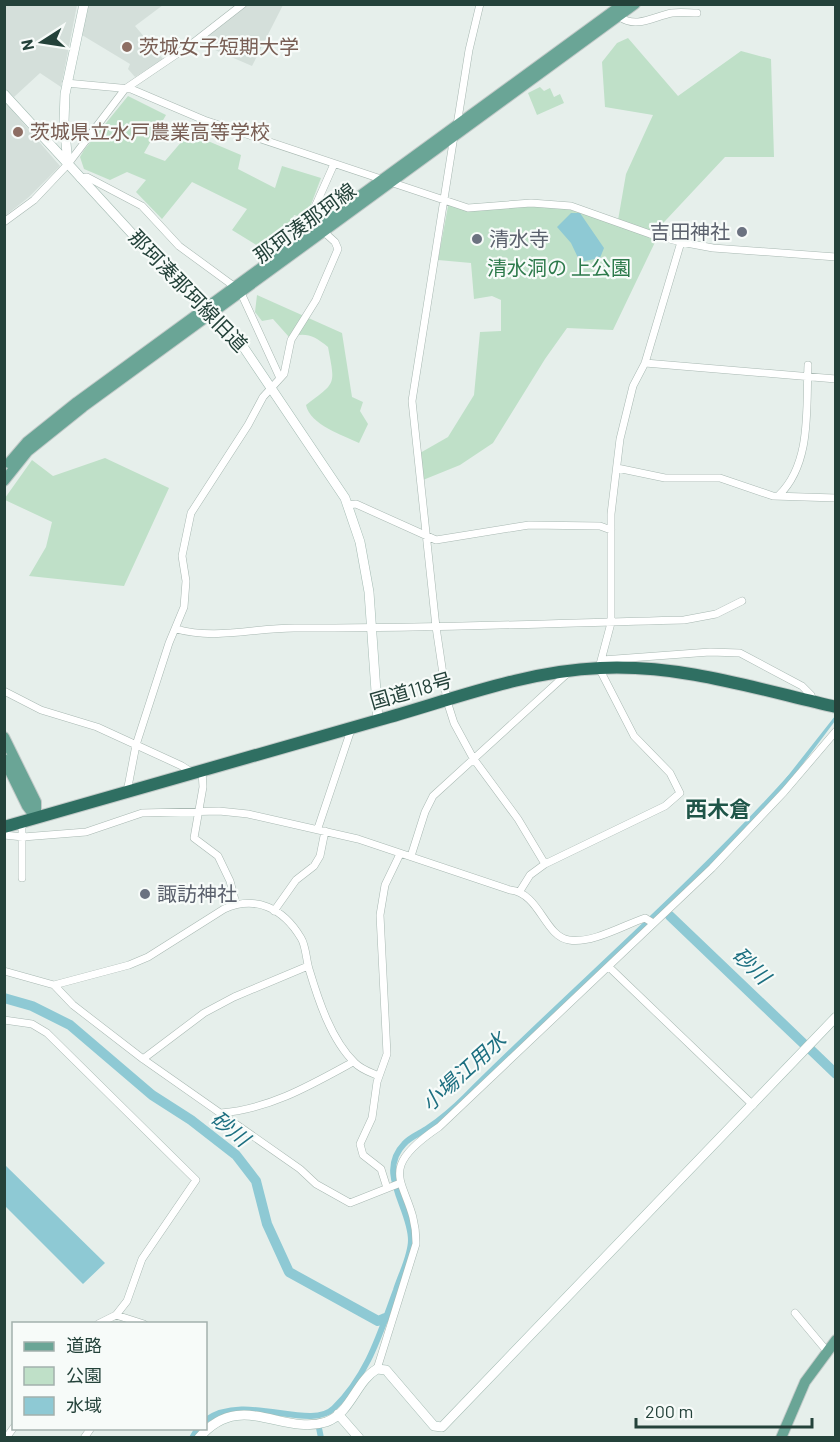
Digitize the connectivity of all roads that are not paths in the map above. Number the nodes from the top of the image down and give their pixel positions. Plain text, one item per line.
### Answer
1 (84, 4) edge
2 (243, 4) edge
3 (480, 4) edge
4 (624, 4) edge
5 (635, 4) edge
6 (697, 13) dead end
7 (621, 17) junction
8 (66, 83) junction
9 (124, 89) junction
10 (4, 94) edge
11 (457, 126) junction
12 (453, 140) junction
13 (68, 164) junction
14 (334, 164) junction
15 (80, 178) junction
16 (387, 181) junction
17 (444, 201) junction
18 (4, 222) edge
19 (320, 230) junction
20 (681, 242) junction
21 (836, 257) edge
22 (238, 290) junction
23 (211, 310) junction
24 (645, 363) junction
25 (808, 365) dead end
26 (280, 378) junction
27 (808, 378) junction
28 (836, 379) edge
29 (273, 387) junction
30 (4, 468) edge
31 (617, 468) junction
32 (4, 481) edge
33 (779, 495) junction
34 (836, 498) edge
35 (348, 505) junction
36 (611, 530) junction
37 (428, 538) junction
38 (742, 601) dead end
39 (611, 623) junction
40 (436, 627) junction
41 (176, 629) junction
42 (373, 630) junction
43 (600, 664) junction
44 (571, 671) junction
45 (4, 691) edge
46 (447, 701) junction
47 (813, 702) junction
48 (836, 707) edge
49 (378, 720) junction
50 (352, 727) junction
51 (836, 731) edge
52 (4, 737) edge
53 (136, 745) junction
54 (472, 758) junction
55 (4, 759) edge
56 (197, 772) junction
57 (128, 792) junction
58 (198, 812) junction
59 (36, 818) junction
60 (22, 822) junction
61 (4, 827) edge
62 (322, 829) junction
63 (4, 835) edge
64 (23, 837) junction
65 (400, 854) junction
66 (411, 856) junction
67 (545, 864) junction
68 (22, 878) dead end
69 (520, 891) junction
70 (236, 904) junction
71 (274, 911) junction
72 (650, 921) junction
73 (308, 966) junction
74 (610, 968) junction
75 (4, 971) edge
76 (54, 985) junction
77 (836, 1017) edge
78 (4, 1020) edge
79 (143, 1059) junction
80 (353, 1062) junction
81 (379, 1076) junction
82 (753, 1105) junction
83 (221, 1113) junction
84 (795, 1313) dead end
85 (116, 1315) junction
86 (100, 1322) edge
87 (140, 1322) edge
88 (836, 1340) edge
89 (826, 1350) junction
90 (377, 1369) junction
91 (338, 1414) junction
92 (199, 1437) edge
93 (358, 1437) edge
94 (781, 1437) edge

1 - 8 street
2 - 9 street
3 - 11 street
4 - 11 main road, 那珂湊那珂線
5 - 7 main road, 那珂湊那珂線
6 - 7 street
7 - 12 main road, 那珂湊那珂線
8 - 9 street
8 - 13 street
9 - 13 street
9 - 14 street
10 - 13 street, 那珂湊那珂線旧道
11 - 12 street
11 - 16 main road, 那珂湊那珂線
12 - 16 main road, 那珂湊那珂線
12 - 17 street
13 - 15 street, 那珂湊那珂線旧道
13 - 18 street
14 - 16 street
14 - 19 street
15 - 22 street
15 - 23 street, 那珂湊那珂線旧道
16 - 17 street
16 - 19 main road, 那珂湊那珂線
17 - 20 street
17 - 37 street
19 - 22 main road, 那珂湊那珂線
19 - 26 street
20 - 21 street
20 - 24 street
22 - 23 main road, 那珂湊那珂線
22 - 26 street
23 - 29 street, 那珂湊那珂線旧道
23 - 30 main road, 那珂湊那珂線
23 - 32 main road, 那珂湊那珂線
24 - 27 street
24 - 31 street
25 - 27 street
26 - 29 street
27 - 28 street
27 - 33 street
29 - 35 street, 那珂湊那珂線旧道
29 - 41 street
31 - 33 street
31 - 36 street
33 - 34 street
35 - 37 street
35 - 42 street, 那珂湊那珂線旧道
36 - 37 street
36 - 39 street
37 - 40 street
38 - 39 street
39 - 40 street
39 - 43 street
40 - 42 street
40 - 46 street
41 - 42 street
41 - 53 street
42 - 49 street, 那珂湊那珂線旧道
43 - 44 highway, 国道118号
43 - 47 highway, 国道118号
43 - 47 street
43 - 67 street
44 - 46 highway, 国道118号
44 - 54 street
45 - 53 street
46 - 49 highway, 国道118号
46 - 54 street
47 - 48 highway, 国道118号
49 - 50 highway, 国道118号
50 - 56 highway, 国道118号
50 - 62 street
51 - 72 street
52 - 59 main road
53 - 56 street
53 - 57 street
54 - 66 street
54 - 67 street
55 - 59 main road
56 - 57 highway, 国道118号
56 - 58 street
57 - 59 highway, 国道118号
58 - 62 street
58 - 64 street
58 - 70 street
59 - 60 highway, 国道118号
60 - 61 highway, 国道118号
60 - 64 street
62 - 65 street
62 - 71 street
63 - 64 street
64 - 68 street
65 - 66 street
65 - 81 street
66 - 69 street
67 - 69 street
69 - 72 street
70 - 71 street
70 - 76 street
71 - 73 street
72 - 74 street
73 - 79 street
73 - 80 street
74 - 82 street
74 - 90 street
75 - 76 street
76 - 79 street
77 - 82 street
78 - 85 street
79 - 83 street
80 - 81 street
80 - 83 street
81 - 83 street
82 - 90 street
84 - 89 street
85 - 86 street
85 - 87 street
88 - 89 main road
89 - 94 main road
90 - 91 street
91 - 92 street
91 - 93 street

